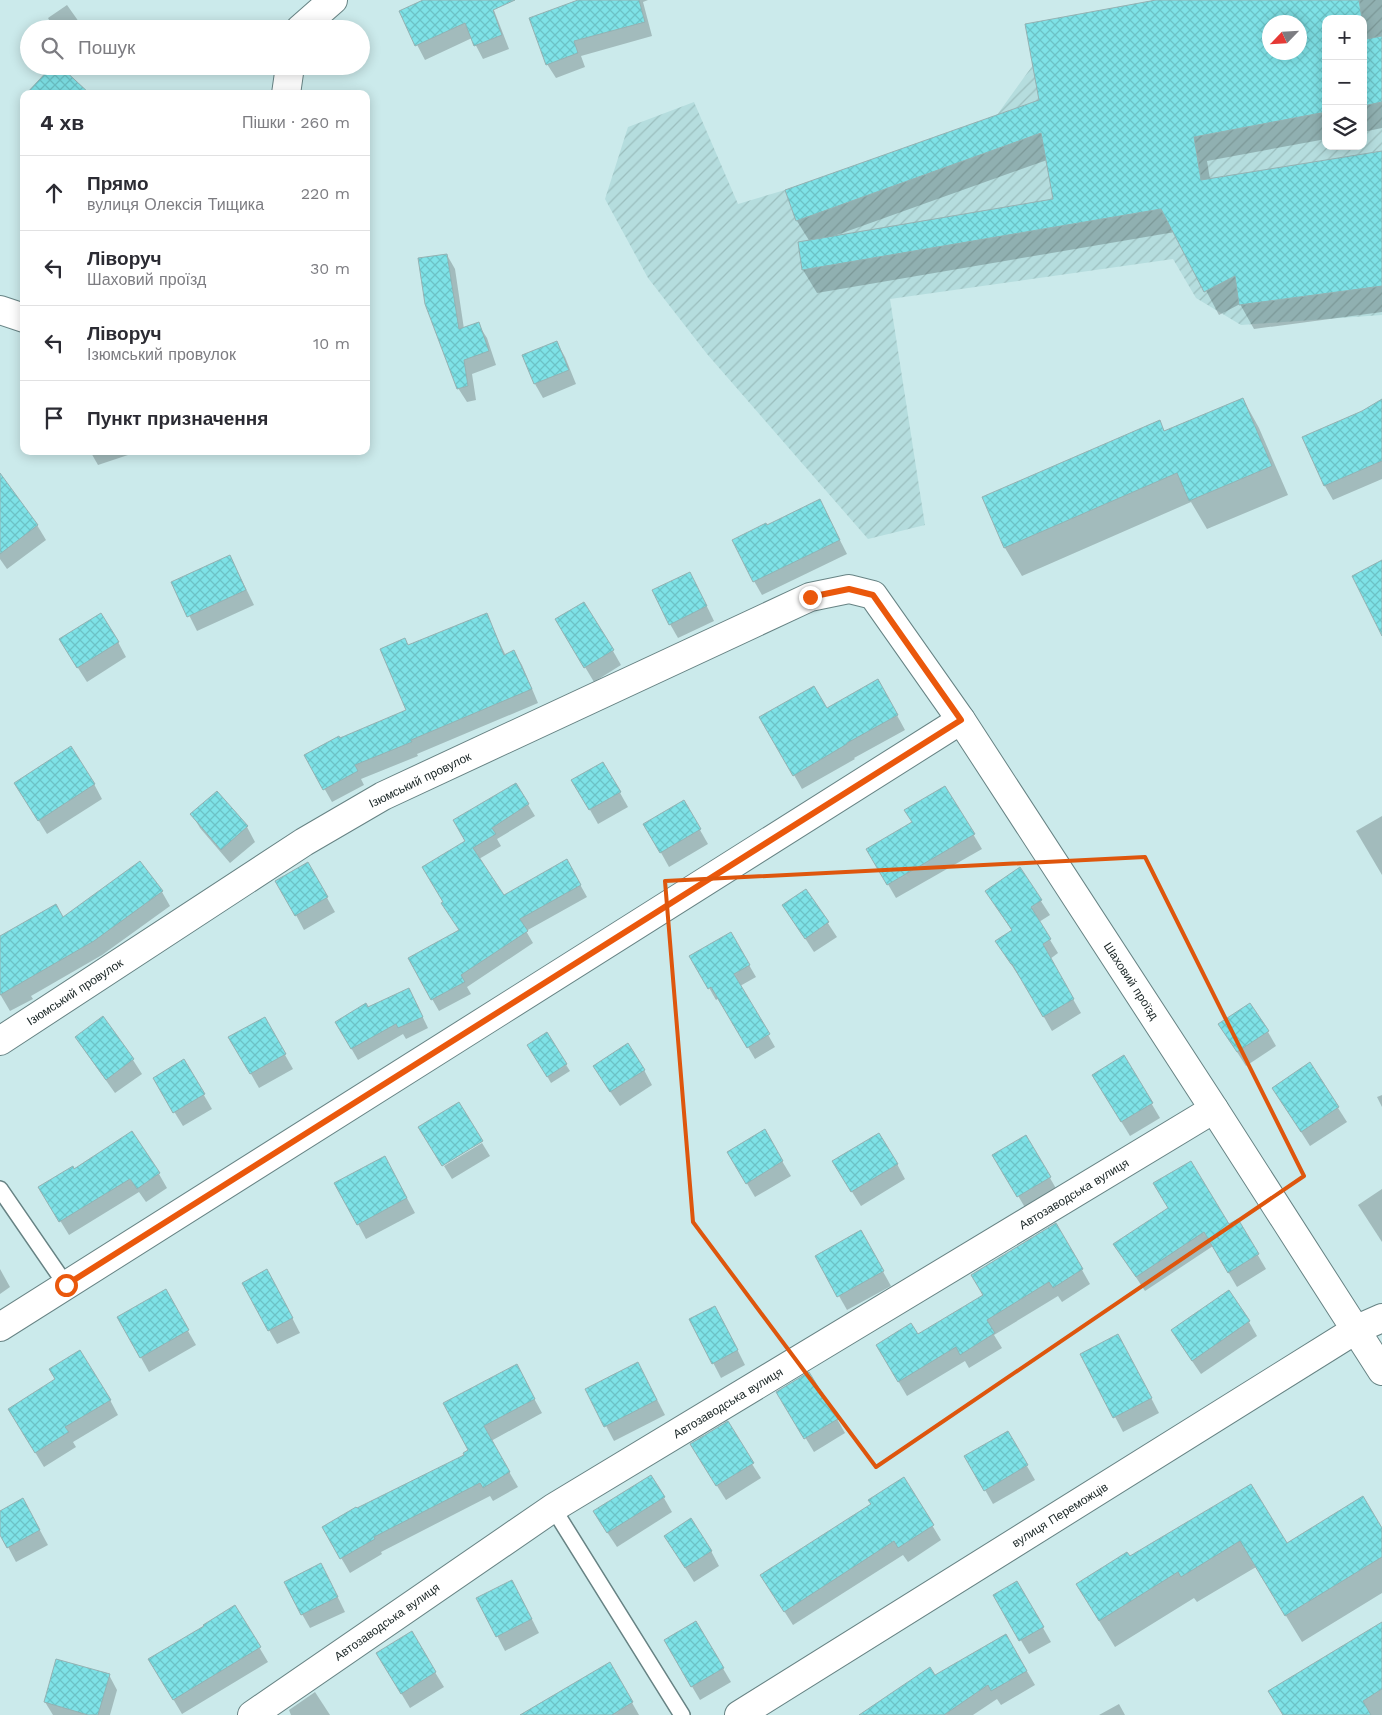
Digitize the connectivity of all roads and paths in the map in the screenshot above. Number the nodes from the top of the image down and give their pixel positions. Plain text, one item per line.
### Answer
1 (333, 0) edge
2 (310, 20) edge
3 (289, 75) edge
4 (287, 90) edge
5 (0, 310) edge
6 (20, 317) edge
7 (873, 595) joint
8 (961, 720) junction
9 (0, 1041) edge
10 (1214, 1109) junction
11 (0, 1189) edge
12 (66, 1285) junction
13 (1382, 1318) edge
14 (0, 1327) edge
15 (1357, 1329) junction
16 (1382, 1371) edge
17 (553, 1508) junction
18 (252, 1715) edge
19 (682, 1715) edge
20 (739, 1715) edge

1 - 2 street
3 - 4 street
5 - 6 street
7 - 8 street, Шаховий проїзд
7 - 9 street, Ізюмський провулок
8 - 10 street, Шаховий проїзд
8 - 12 street
10 - 15 street, Шаховий проїзд
10 - 17 street, Автозаводська вулиця
11 - 12 lane
12 - 14 street
13 - 15 street, вулиця Переможців
15 - 16 street, Шаховий проїзд
15 - 20 street, вулиця Переможців
17 - 18 street, Автозаводська вулиця
17 - 19 lane

